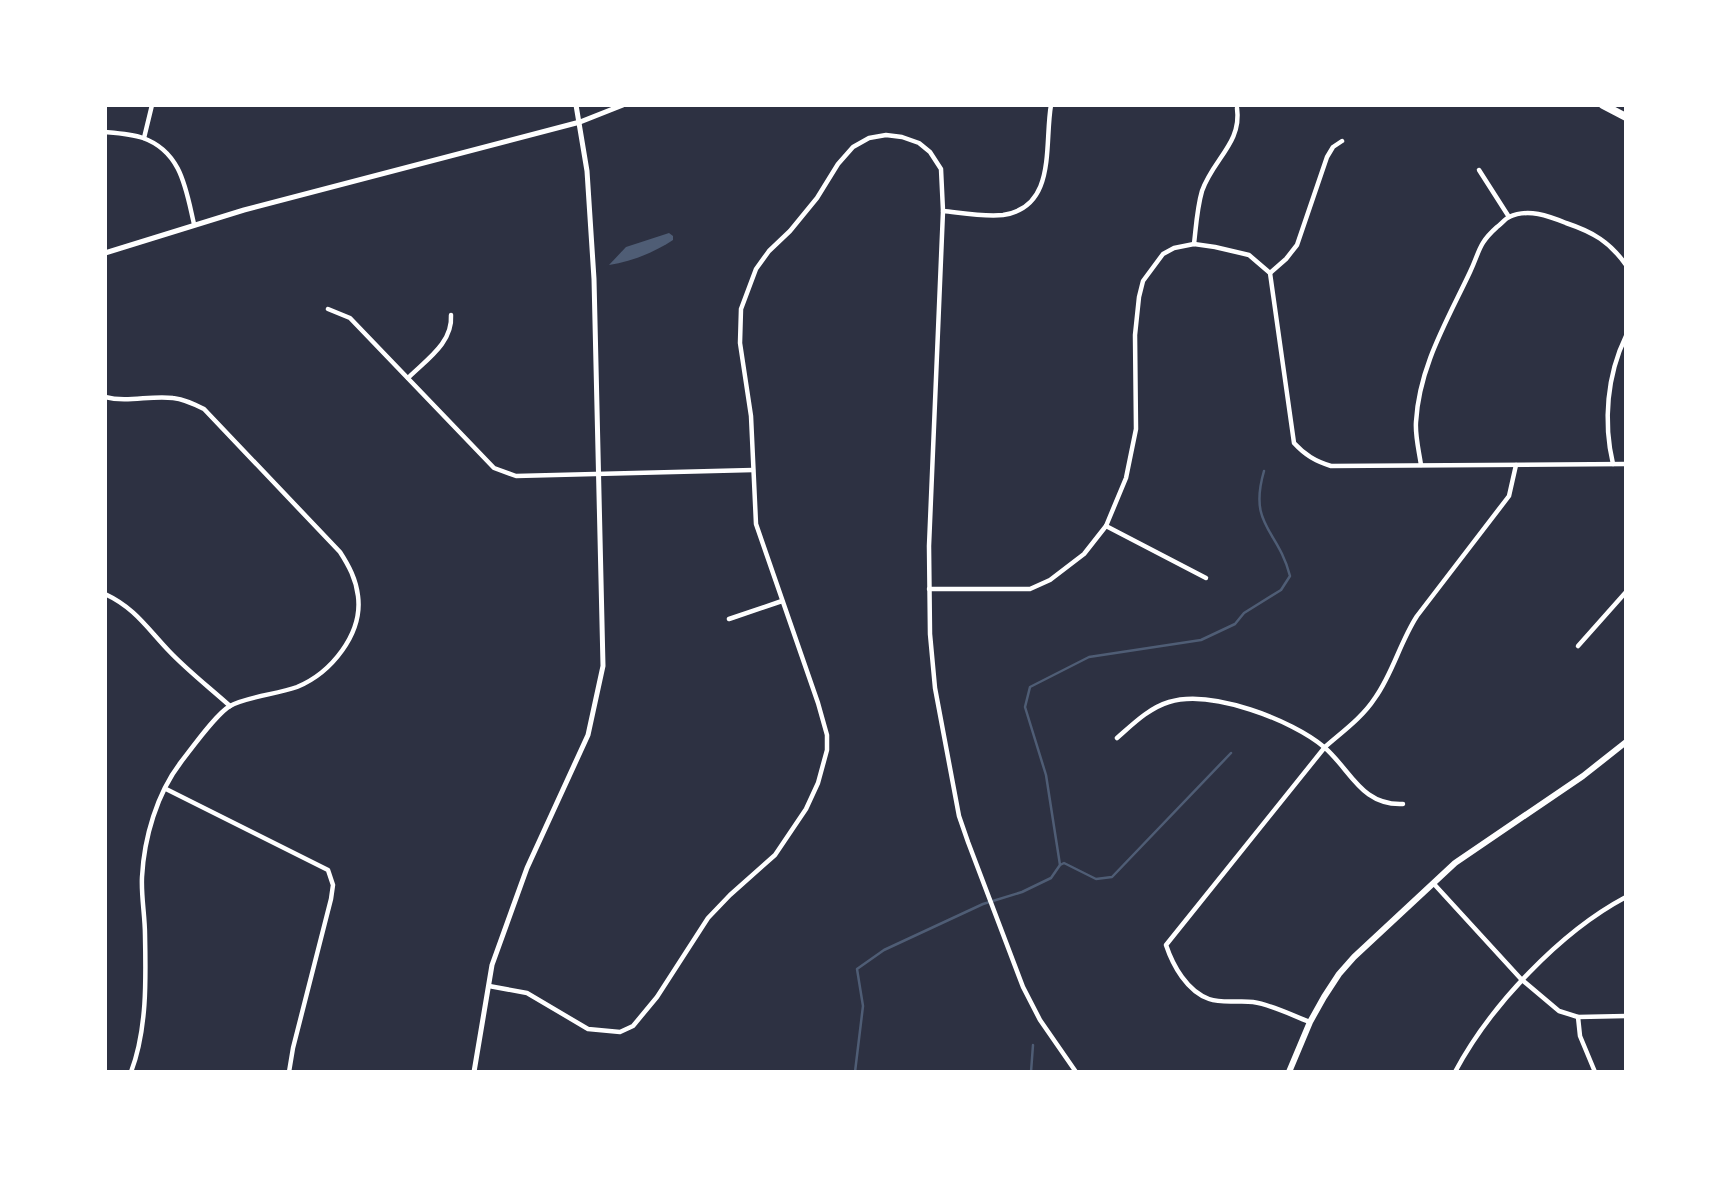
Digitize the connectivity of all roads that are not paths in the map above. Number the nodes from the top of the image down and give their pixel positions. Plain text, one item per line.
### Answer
1 (152, 105) edge
2 (576, 105) edge
3 (623, 105) edge
4 (1051, 105) edge
5 (1603, 105) edge
6 (1237, 108) dead end
7 (1626, 117) edge
8 (580, 122) junction
9 (105, 131) edge
10 (144, 138) junction
11 (1342, 141) dead end
12 (1479, 170) dead end
13 (943, 211) junction
14 (1509, 217) junction
15 (194, 224) junction
16 (1194, 244) junction
17 (105, 253) edge
18 (1626, 265) edge
19 (1270, 274) junction
20 (328, 309) dead end
21 (451, 315) dead end
22 (1626, 337) edge
23 (408, 378) junction
24 (105, 397) edge
25 (1516, 464) junction
26 (1613, 464) junction
27 (1626, 464) edge
28 (1421, 465) junction
29 (753, 470) junction
30 (598, 474) junction
31 (1106, 526) junction
32 (1206, 578) dead end
33 (929, 589) junction
34 (1626, 592) edge
35 (105, 594) edge
36 (782, 601) junction
37 (729, 619) dead end
38 (1578, 646) dead end
39 (230, 706) junction
40 (1117, 738) dead end
41 (1626, 742) edge
42 (1325, 747) junction
43 (166, 789) junction
44 (1403, 804) dead end
45 (1434, 884) junction
46 (1626, 897) edge
47 (1521, 979) junction
48 (489, 986) junction
49 (1626, 1016) edge
50 (1578, 1017) junction
51 (1310, 1022) junction
52 (131, 1072) edge
53 (289, 1072) edge
54 (474, 1072) edge
55 (1076, 1072) edge
56 (1289, 1072) edge
57 (1455, 1072) edge
58 (1595, 1072) edge

1 - 10 street
2 - 8 street
3 - 8 street
4 - 13 street
5 - 7 highway
6 - 16 street
8 - 15 street
8 - 30 street
9 - 10 street
10 - 15 street
11 - 19 street
12 - 14 street
13 - 29 street
13 - 33 street
14 - 18 street
14 - 28 street
15 - 17 street
16 - 19 street
16 - 31 street
19 - 28 street
20 - 23 street
21 - 23 street
22 - 26 street
23 - 30 street
24 - 39 street
25 - 26 street
25 - 28 street
25 - 42 street
26 - 27 street
29 - 30 street
29 - 36 street
30 - 48 street
31 - 32 street
31 - 33 street
33 - 55 street
34 - 38 street
35 - 39 street
36 - 37 street
36 - 48 street
39 - 43 street
40 - 42 street
41 - 45 main road
42 - 44 street
42 - 51 street
43 - 52 street
43 - 53 street
45 - 47 street
45 - 51 main road
46 - 47 street
47 - 50 street
47 - 57 street
48 - 54 street
49 - 50 street
50 - 58 street
51 - 56 main road

